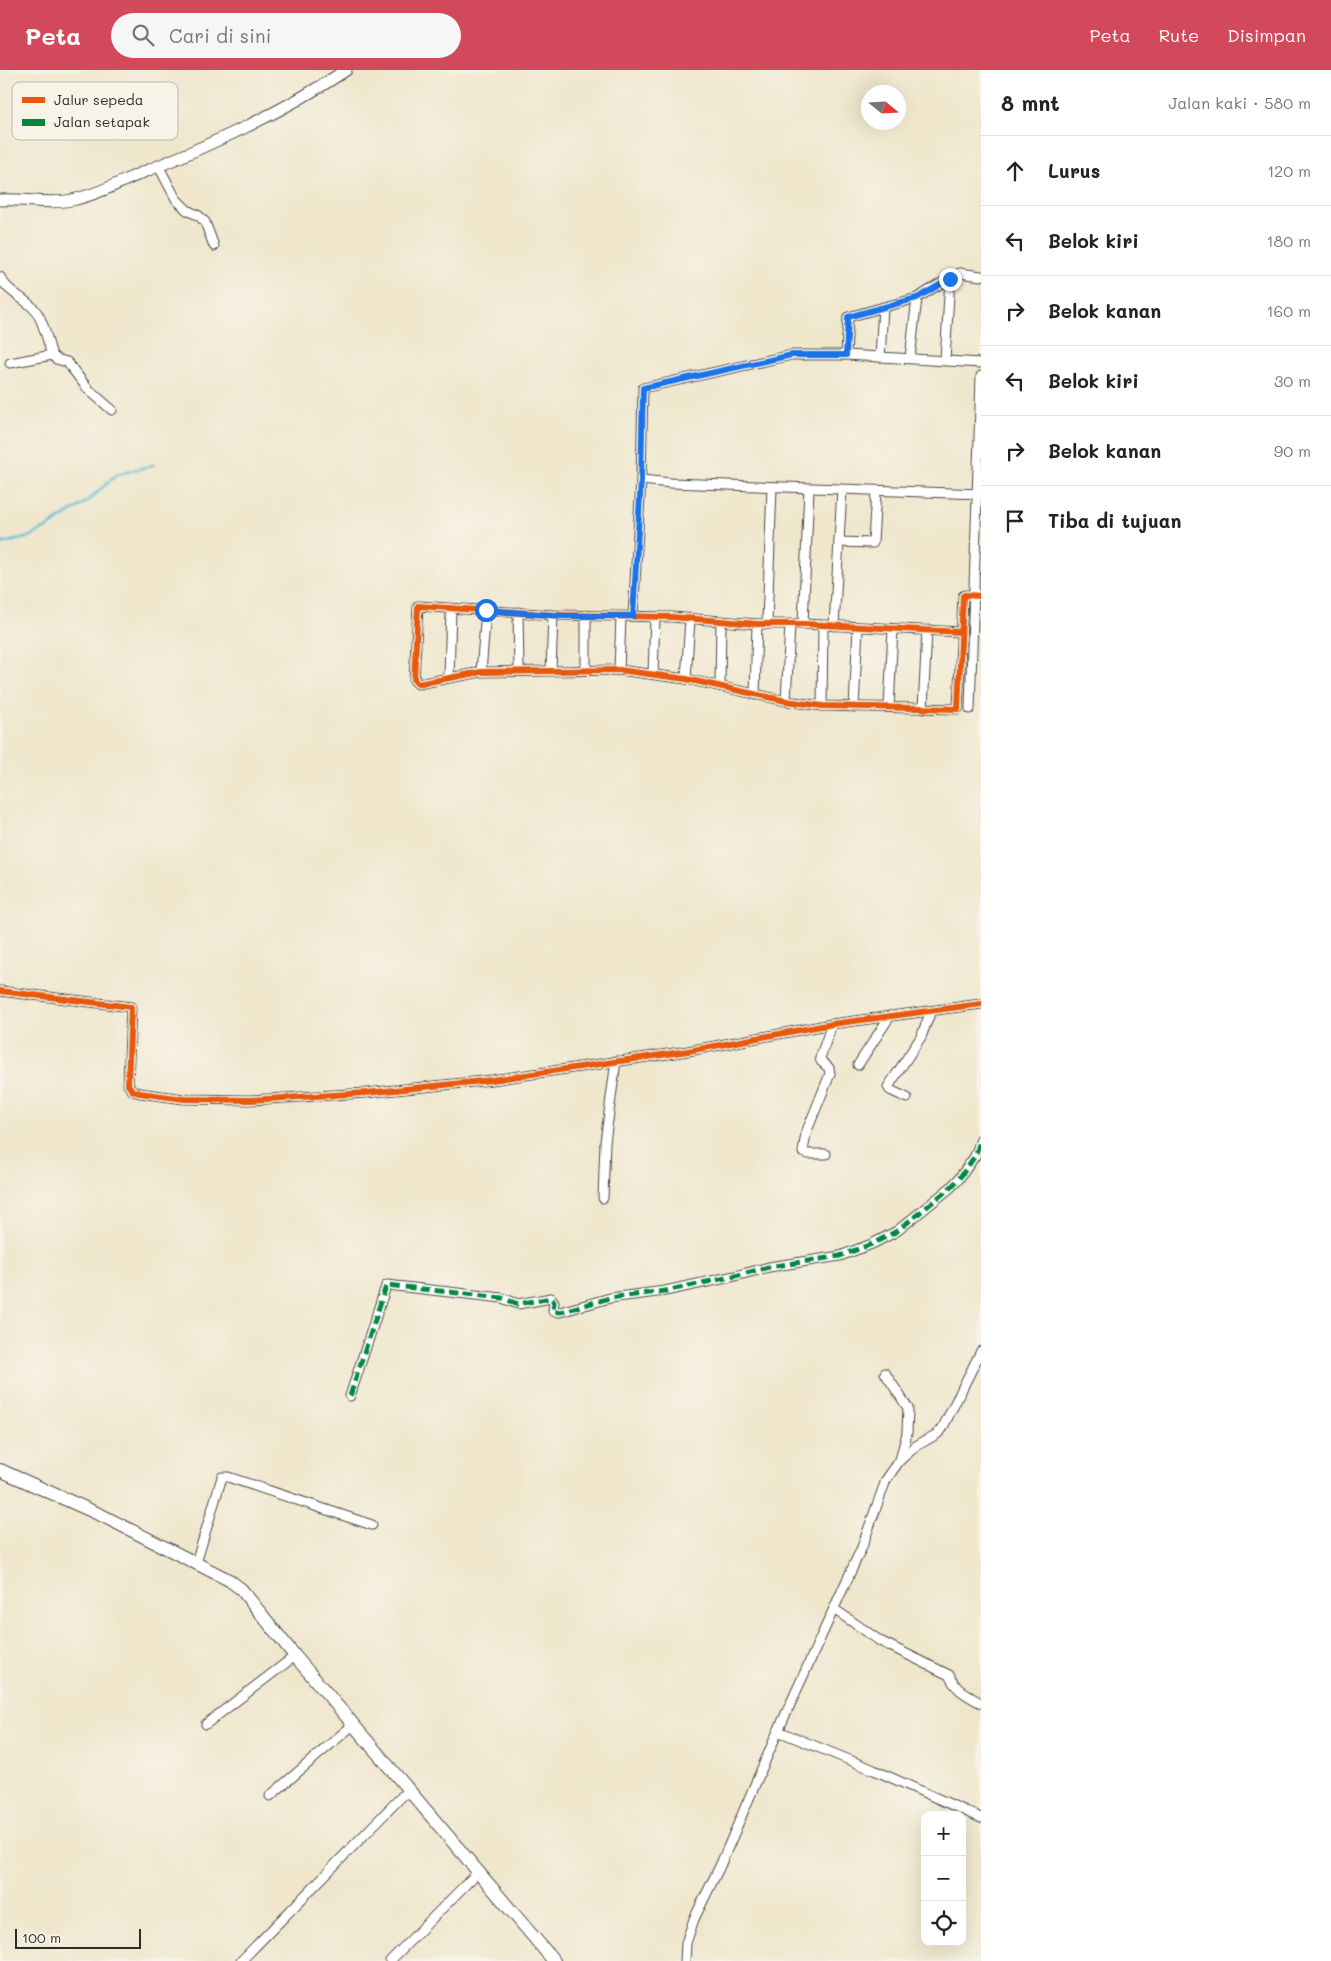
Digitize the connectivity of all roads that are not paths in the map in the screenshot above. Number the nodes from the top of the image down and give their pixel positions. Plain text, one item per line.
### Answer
1 (346, 70) edge
2 (159, 167) junction
3 (0, 200) edge
4 (214, 246) dead end
5 (981, 276) edge
6 (0, 277) edge
7 (950, 279) junction
8 (917, 298) junction
9 (883, 307) junction
10 (52, 355) junction
11 (846, 355) junction
12 (880, 358) junction
13 (910, 358) junction
14 (945, 360) junction
15 (10, 363) dead end
16 (981, 363) edge
17 (981, 376) edge
18 (112, 410) dead end
19 (641, 480) junction
20 (772, 487) junction
21 (809, 488) junction
22 (842, 490) junction
23 (876, 491) junction
24 (979, 494) edge
25 (839, 542) junction
26 (978, 547) edge
27 (978, 592) edge
28 (451, 608) junction
29 (486, 610) junction
30 (518, 612) junction
31 (553, 615) junction
32 (586, 615) junction
33 (633, 616) junction
34 (621, 617) junction
35 (655, 617) junction
36 (690, 619) junction
37 (721, 621) junction
38 (757, 624) junction
39 (767, 624) junction
40 (803, 624) junction
41 (790, 625) junction
42 (823, 626) junction
43 (834, 626) junction
44 (858, 627) junction
45 (893, 629) junction
46 (927, 631) junction
47 (961, 632) junction
48 (977, 641) edge
49 (586, 670) junction
50 (619, 670) junction
51 (518, 671) junction
52 (551, 671) junction
53 (481, 672) junction
54 (653, 674) junction
55 (449, 677) junction
56 (686, 679) junction
57 (720, 686) junction
58 (755, 695) junction
59 (786, 701) junction
60 (981, 704) edge
61 (822, 706) junction
62 (854, 707) junction
63 (889, 707) junction
64 (923, 709) junction
65 (958, 709) junction
66 (970, 709) junction
67 (0, 991) edge
68 (981, 1004) edge
69 (931, 1011) junction
70 (890, 1016) junction
71 (832, 1024) junction
72 (616, 1061) junction
73 (858, 1065) dead end
74 (907, 1098) dead end
75 (981, 1139) edge
76 (826, 1154) dead end
77 (603, 1198) dead end
78 (981, 1351) edge
79 (885, 1373) dead end
80 (350, 1396) dead end
81 (900, 1460) junction
82 (0, 1470) edge
83 (372, 1525) dead end
84 (196, 1563) junction
85 (834, 1608) junction
86 (295, 1656) junction
87 (981, 1703) edge
88 (206, 1724) dead end
89 (354, 1724) junction
90 (778, 1730) junction
91 (409, 1790) junction
92 (270, 1796) dead end
93 (981, 1818) edge
94 (478, 1872) junction
95 (241, 1961) edge
96 (390, 1961) edge
97 (554, 1961) edge
98 (685, 1961) edge

1 - 2 street
2 - 3 street
2 - 4 street
5 - 7 street
6 - 10 street
7 - 8 street
7 - 14 street
8 - 9 street
8 - 13 street
9 - 11 street
9 - 12 street
10 - 15 street
10 - 18 street
11 - 12 street
11 - 19 street
12 - 13 street
13 - 14 street
14 - 16 street
17 - 24 street
19 - 20 street
19 - 33 street
20 - 21 street
20 - 39 street
21 - 22 street
21 - 40 street
22 - 23 street
22 - 25 street
23 - 24 street
23 - 25 street
24 - 26 street
25 - 43 street
26 - 27 street
27 - 47 street
27 - 48 street
28 - 29 street
28 - 55 street
28 - 55 street
29 - 30 street
29 - 53 street
30 - 31 street
30 - 51 street
31 - 32 street
31 - 52 street
32 - 34 street
32 - 49 street
33 - 34 street
33 - 35 street
34 - 50 street
35 - 36 street
35 - 54 street
36 - 37 street
36 - 56 street
37 - 38 street
37 - 57 street
38 - 39 street
38 - 58 street
39 - 41 street
40 - 41 street
40 - 42 street
41 - 59 street
42 - 43 street
42 - 61 street
43 - 44 street
44 - 45 street
44 - 62 street
45 - 46 street
45 - 63 street
46 - 47 street
46 - 64 street
47 - 65 street
48 - 66 street
49 - 50 street
49 - 52 street
50 - 54 street
51 - 52 street
51 - 53 street
53 - 55 street
54 - 56 street
56 - 57 street
57 - 58 street
58 - 59 street
59 - 61 street
60 - 66 street
61 - 62 street
62 - 63 street
63 - 64 street
64 - 65 street
65 - 66 street
67 - 72 street
68 - 69 street
69 - 70 street
69 - 74 street
70 - 71 street
70 - 73 street
71 - 72 street
71 - 76 street
72 - 77 street
75 - 80 street
78 - 81 street
79 - 81 street
81 - 85 street
82 - 84 main road
83 - 84 street
84 - 86 main road
85 - 87 street
85 - 90 street
86 - 88 street
86 - 89 main road
89 - 91 main road
89 - 92 street
90 - 93 street
90 - 98 street
91 - 94 main road
91 - 95 street
94 - 96 street
94 - 97 main road

